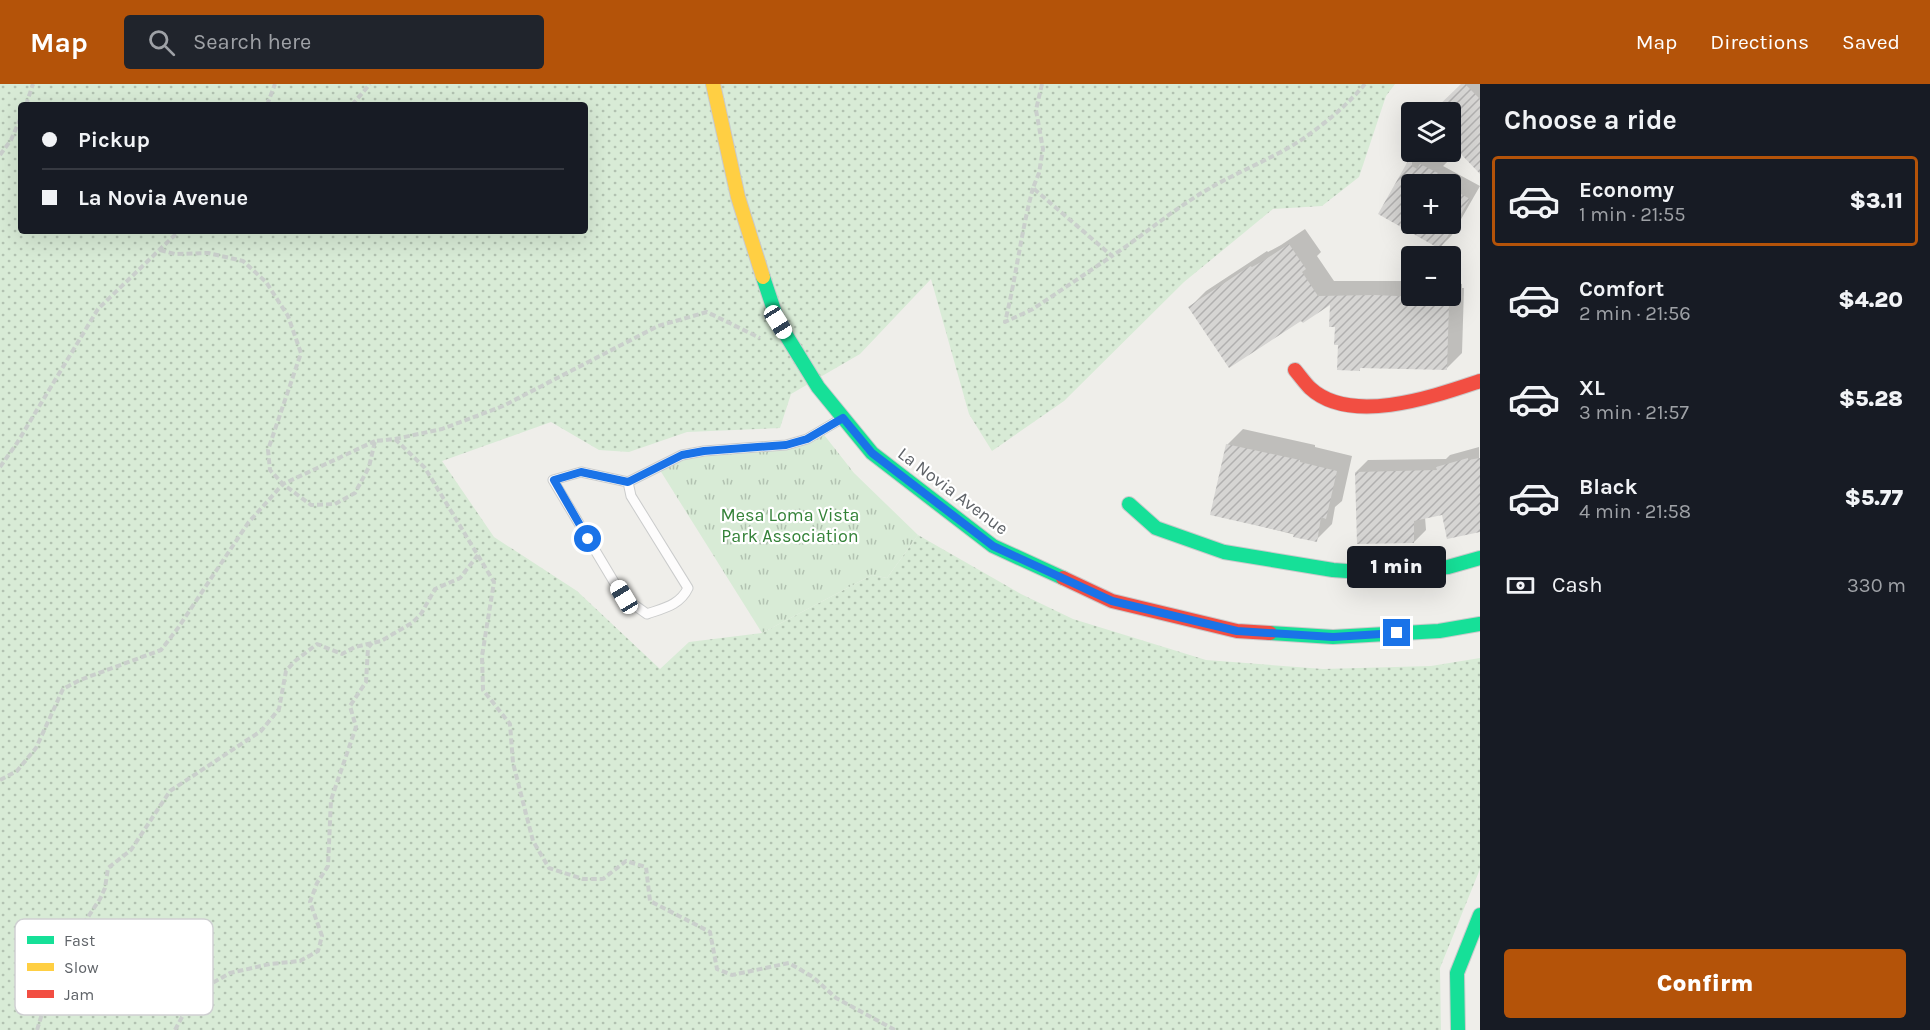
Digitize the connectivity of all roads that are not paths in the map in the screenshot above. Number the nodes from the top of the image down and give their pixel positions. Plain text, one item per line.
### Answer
1 (713, 84) edge
2 (1295, 370) dead end
3 (1480, 381) edge
4 (843, 418) junction
5 (628, 482) junction
6 (1129, 504) dead end
7 (1480, 558) edge
8 (1480, 624) edge
9 (1480, 915) edge
10 (1458, 1030) edge

1 - 4 main road, La Novia Avenue
2 - 3 main road
4 - 5 lane
4 - 8 main road, La Novia Avenue
5 - 5 lane
6 - 7 main road
9 - 10 main road

